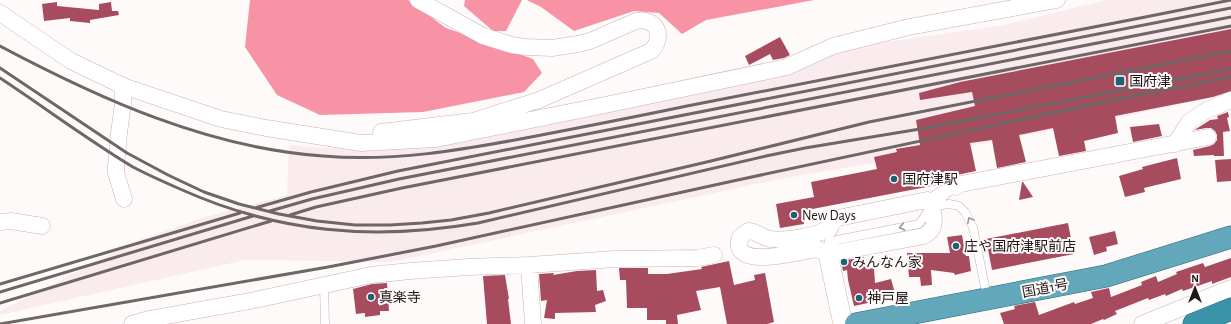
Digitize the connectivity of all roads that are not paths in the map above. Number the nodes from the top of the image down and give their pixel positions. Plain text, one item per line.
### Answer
1 (418, 0) edge
2 (1057, 0) edge
3 (0, 13) edge
4 (123, 86) junction
5 (1231, 100) edge
6 (1208, 137) dead end
7 (334, 139) junction
8 (1175, 144) junction
9 (954, 187) joint
10 (124, 199) dead end
11 (929, 203) junction
12 (0, 222) edge
13 (42, 226) dead end
14 (1231, 237) edge
15 (828, 254) junction
16 (714, 255) dead end
17 (529, 265) junction
18 (324, 285) junction
19 (1231, 288) edge
20 (987, 299) junction
21 (1231, 309) edge
22 (179, 318) edge
23 (132, 324) edge
24 (325, 324) edge
25 (533, 324) edge
26 (843, 324) edge
27 (856, 324) edge
28 (1142, 324) edge
29 (1194, 324) edge

1 - 7 street
2 - 7 street
3 - 4 street
4 - 7 street
4 - 10 street
5 - 8 street
6 - 8 street
8 - 9 street
9 - 11 lane
11 - 15 lane
11 -> 15 street
11 - 15 street
20 -> 11 lane
12 - 13 street
14 - 20 highway, 国道1号
15 - 26 street
16 - 17 street
17 - 18 street
17 - 25 street
18 - 22 street
18 - 24 lane
19 - 28 street
20 - 27 highway, 国道1号
21 - 29 highway
22 - 23 street

